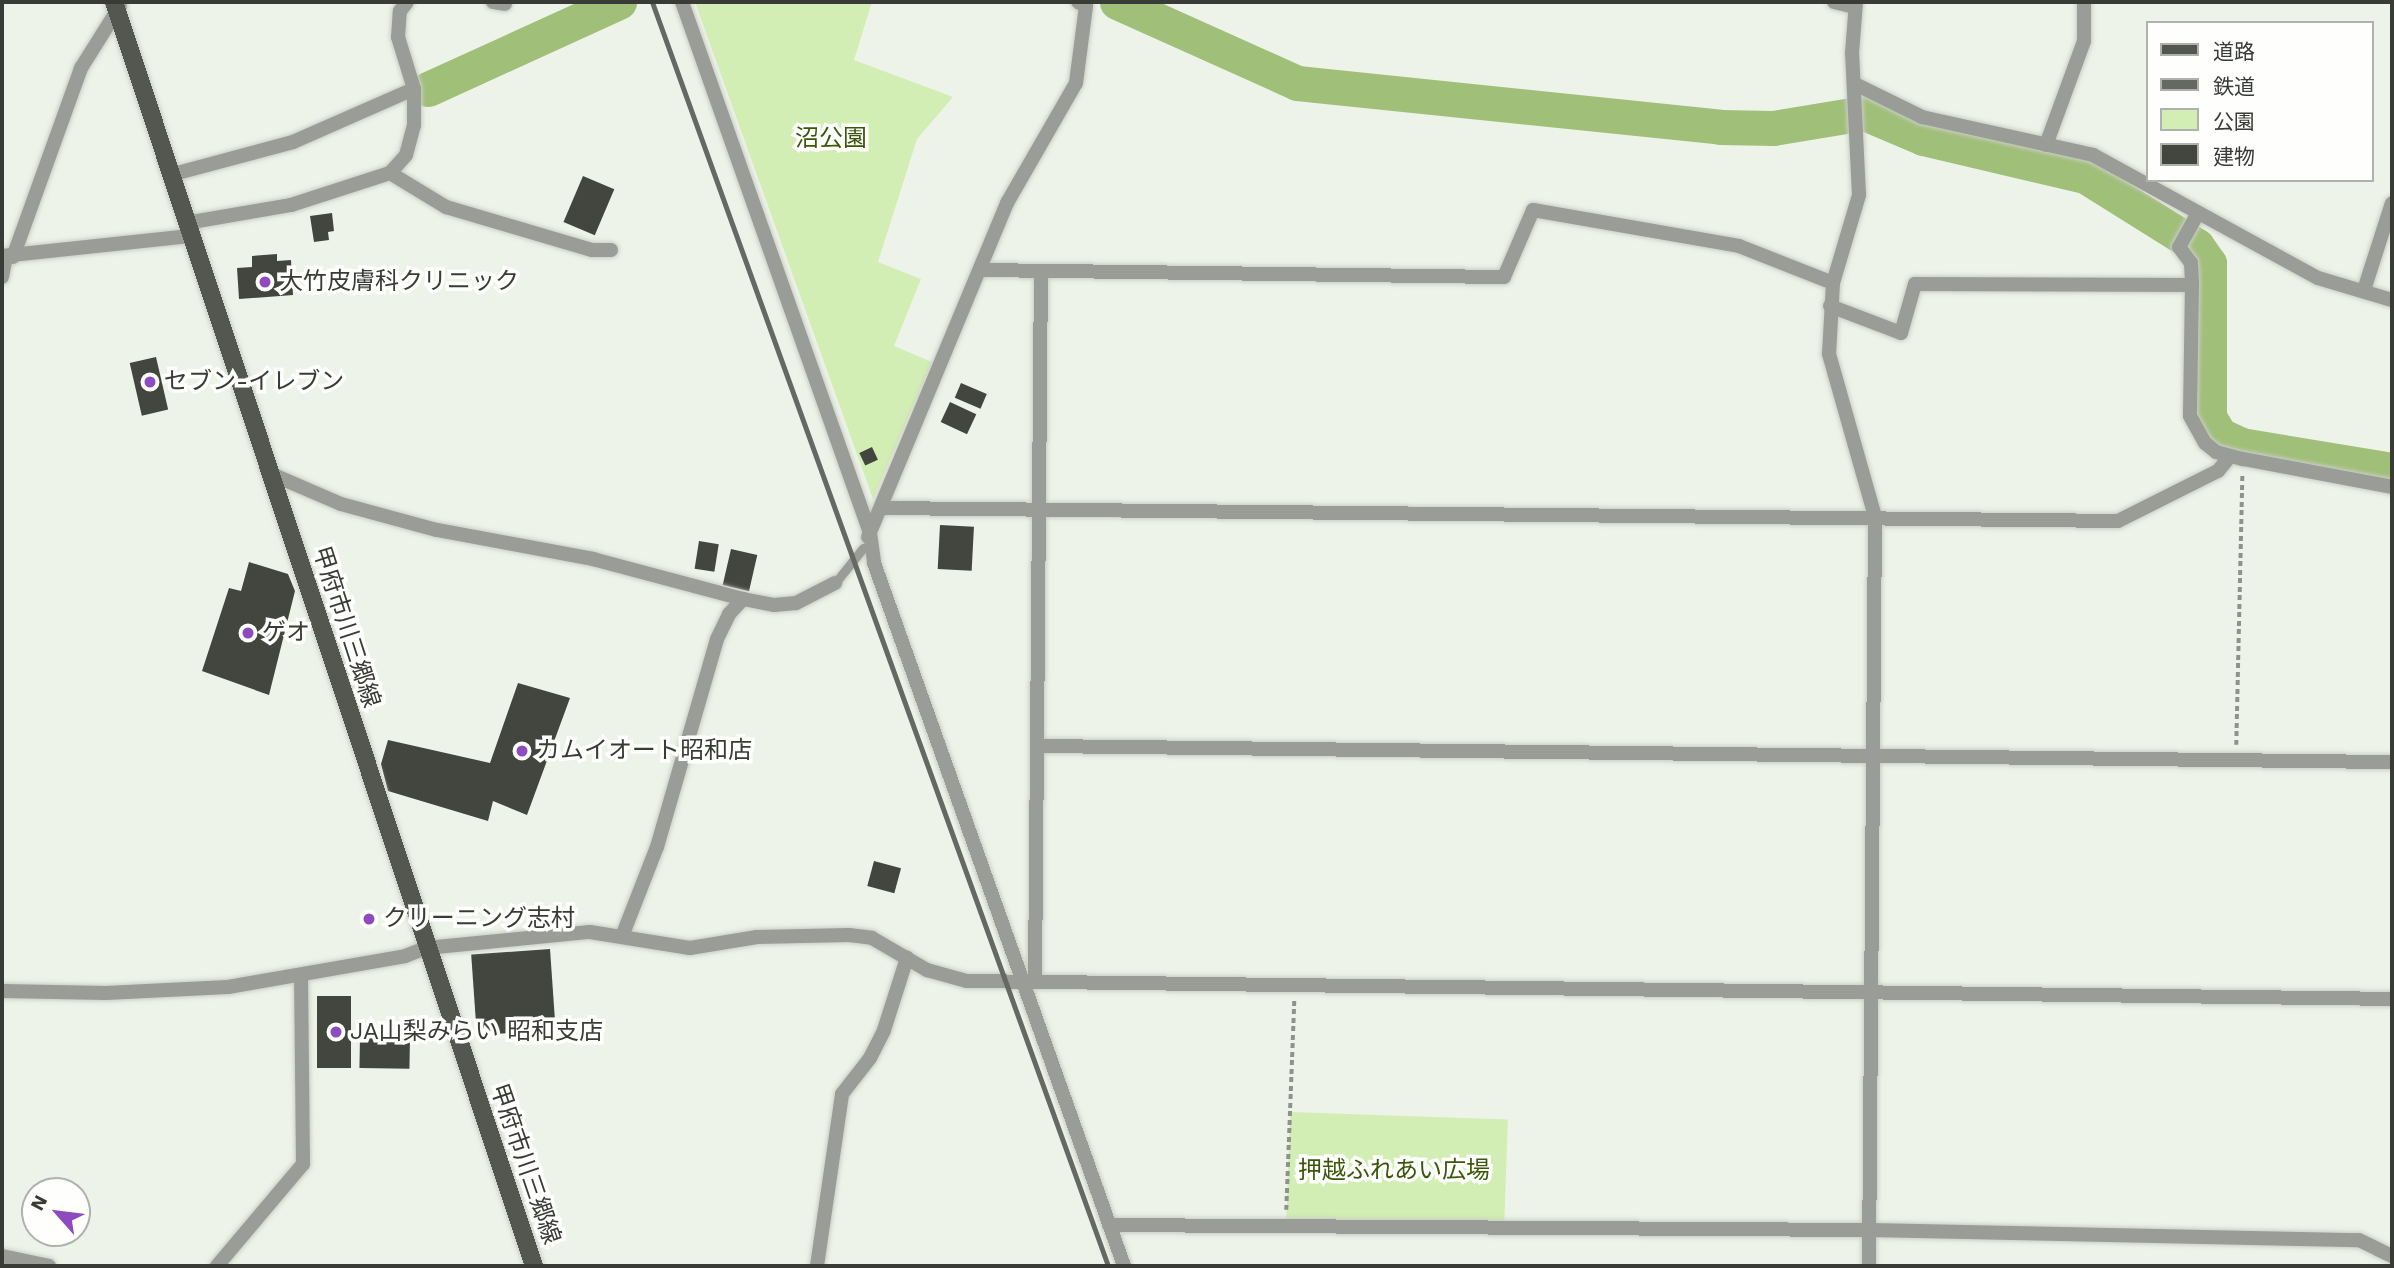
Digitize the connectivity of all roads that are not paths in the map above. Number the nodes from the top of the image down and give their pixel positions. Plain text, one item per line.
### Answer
1 (407, 2) edge
2 (682, 2) edge
3 (1078, 2) edge
4 (1835, 2) edge
5 (2084, 2) edge
6 (1855, 4) edge
7 (118, 5) edge
8 (1855, 85) junction
9 (414, 89) junction
10 (2046, 145) junction
11 (390, 173) junction
12 (170, 175) junction
13 (2392, 203) edge
14 (2198, 213) junction
15 (188, 230) junction
16 (611, 250) dead end
17 (7, 256) edge
18 (981, 270) junction
19 (1041, 271) junction
20 (2, 277) edge
21 (1833, 283) junction
22 (2193, 285) junction
23 (2364, 290) junction
24 (2392, 300) edge
25 (1830, 306) junction
26 (2236, 458) junction
27 (269, 473) junction
28 (2392, 487) edge
29 (882, 508) junction
30 (1042, 510) junction
31 (1875, 517) junction
32 (870, 533) junction
33 (863, 548) joint
34 (835, 583) joint
35 (743, 599) junction
36 (1040, 746) junction
37 (1872, 755) junction
38 (2392, 762) edge
39 (623, 934) junction
40 (426, 948) junction
41 (907, 958) junction
42 (301, 975) junction
43 (1030, 981) junction
44 (2, 991) edge
45 (1870, 992) junction
46 (2392, 999) edge
47 (1109, 1225) junction
48 (1870, 1230) junction
49 (2, 1256) edge
50 (2389, 1257) edge
51 (49, 1266) edge
52 (217, 1266) edge
53 (534, 1266) edge
54 (817, 1266) edge
55 (1124, 1266) edge
56 (1869, 1266) edge

1 - 9 street
2 - 32 street
3 - 18 street
4 - 6 street
5 - 10 street
6 - 8 street
7 - 12 main road, 甲府市川三郷線
7 - 17 street
8 - 10 street
8 - 21 street
9 - 11 street
9 - 12 street
10 - 14 street
11 - 15 street
11 - 16 street
12 - 15 main road, 甲府市川三郷線
13 - 23 street
14 - 22 street
14 - 23 street
15 - 17 street
15 - 27 main road, 甲府市川三郷線
17 - 20 street
18 - 19 street
18 - 29 street
19 - 21 street
19 - 30 street
21 - 25 street
22 - 25 street
22 - 26 street
23 - 24 street
25 - 31 street
26 - 28 street
26 - 31 street
27 - 35 street
27 - 40 main road, 甲府市川三郷線
29 - 30 street
29 - 32 street
30 - 31 street
30 - 36 street
31 - 37 street
32 - 33 street
32 - 43 street
33 - 34 lane
34 - 35 street
35 - 39 street
36 - 37 street
36 - 43 street
37 - 38 street
37 - 45 street
39 - 40 street
39 - 41 street
40 - 42 street
40 - 53 main road, 甲府市川三郷線
41 - 43 street
41 - 54 street
42 - 44 street
42 - 52 street
43 - 45 street
43 - 47 street
45 - 46 street
45 - 48 street
47 - 48 street
47 - 55 street
48 - 50 street
48 - 56 street
49 - 51 street

